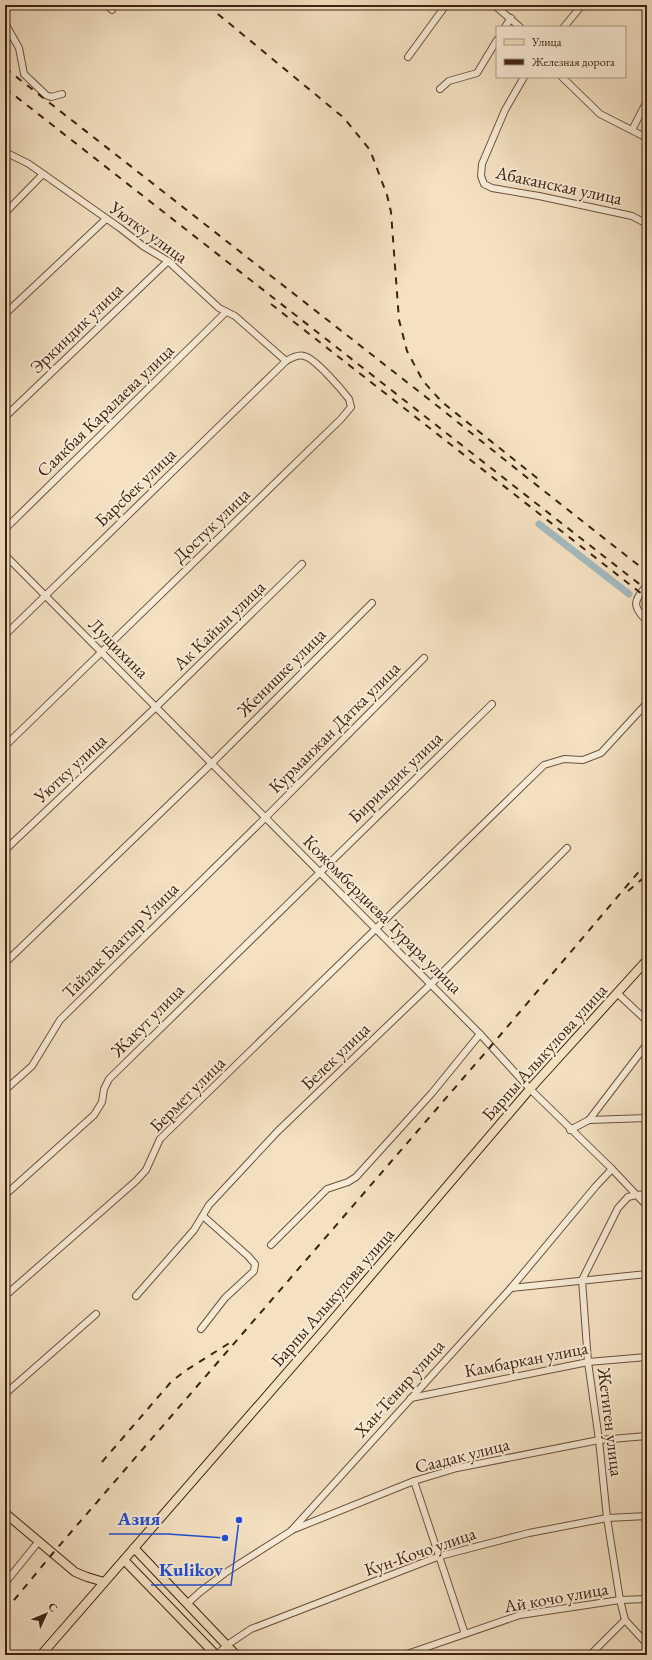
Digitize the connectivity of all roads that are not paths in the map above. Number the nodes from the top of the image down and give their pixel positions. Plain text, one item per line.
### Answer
1 (7, 5) edge
2 (107, 5) edge
3 (446, 5) edge
4 (582, 5) edge
5 (497, 6) edge
6 (112, 10) dead end
7 (511, 18) junction
8 (6, 26) edge
9 (506, 26) edge
10 (519, 26) edge
11 (565, 26) edge
12 (496, 42) edge
13 (408, 57) dead end
14 (523, 78) edge
15 (563, 78) edge
16 (440, 89) dead end
17 (62, 94) dead end
18 (647, 101) edge
19 (632, 130) junction
20 (647, 138) edge
21 (5, 152) edge
22 (43, 174) junction
23 (5, 213) edge
24 (106, 219) junction
25 (647, 224) edge
26 (168, 261) junction
27 (226, 312) junction
28 (5, 314) edge
29 (286, 361) junction
30 (5, 417) edge
31 (5, 529) edge
32 (5, 555) edge
33 (302, 564) dead end
34 (647, 585) edge
35 (45, 595) junction
36 (372, 603) dead end
37 (647, 621) edge
38 (5, 635) edge
39 (101, 652) junction
40 (424, 658) dead end
41 (647, 703) edge
42 (492, 704) dead end
43 (156, 707) junction
44 (5, 746) edge
45 (212, 763) junction
46 (266, 818) junction
47 (567, 848) dead end
48 (5, 850) edge
49 (319, 872) junction
50 (377, 930) junction
51 (647, 960) edge
52 (5, 965) edge
53 (431, 984) junction
54 (617, 993) junction
55 (647, 1021) edge
56 (480, 1034) junction
57 (647, 1044) edge
58 (530, 1089) junction
59 (5, 1090) edge
60 (647, 1118) edge
61 (589, 1120) junction
62 (570, 1130) junction
63 (612, 1169) junction
64 (5, 1194) edge
65 (647, 1194) edge
66 (636, 1195) junction
67 (647, 1206) edge
68 (204, 1216) junction
69 (271, 1245) dead end
70 (647, 1274) edge
71 (582, 1280) junction
72 (510, 1288) junction
73 (5, 1296) edge
74 (136, 1296) dead end
75 (96, 1314) dead end
76 (201, 1330) dead end
77 (647, 1357) edge
78 (588, 1362) junction
79 (5, 1394) edge
80 (411, 1398) junction
81 (647, 1436) edge
82 (599, 1440) junction
83 (414, 1482) junction
84 (5, 1513) edge
85 (647, 1516) edge
86 (607, 1518) junction
87 (291, 1531) junction
88 (39, 1541) junction
89 (134, 1548) junction
90 (440, 1556) junction
91 (124, 1560) junction
92 (6, 1581) edge
93 (104, 1582) junction
94 (647, 1599) edge
95 (620, 1600) junction
96 (188, 1604) junction
97 (625, 1620) junction
98 (464, 1634) junction
99 (647, 1644) edge
100 (227, 1646) junction
101 (591, 1654) edge
102 (41, 1655) edge
103 (216, 1655) edge
104 (236, 1655) edge
105 (405, 1655) edge

1 - 8 street
2 - 6 street
3 - 13 street
4 - 11 street
5 - 7 street
7 - 9 street
7 - 10 street
8 - 17 street
12 - 16 street
14 - 25 street, Абаканская улица
15 - 19 street
18 - 19 street
19 - 20 street
21 - 22 street, Уютку улица
22 - 23 street
22 - 24 street, Уютку улица
24 - 26 street, Уютку улица
24 - 28 street
26 - 27 street, Уютку улица
26 - 30 street, Эркиндик улица
27 - 29 street, Уютку улица
27 - 31 street, Саякбая Каралаева улица
29 - 35 street, Барсбек улица
29 - 39 street, Достук улица
32 - 35 street, Лущихина
33 - 43 street, Ак Кайын улица
34 - 37 street
35 - 38 street, Барсбек улица
35 - 39 street, Лущихина
36 - 45 street, Женишке улица
39 - 43 street, Лущихина
39 - 44 street, Достук улица
40 - 46 street, Курманжан Датка улица
41 - 50 street
42 - 49 street, Биримдик улица
43 - 45 street, Лущихина
43 - 48 street, Уютку улица
45 - 46 street, Кожомбердиева Турара улица
45 - 52 street, Женишке улица
46 - 49 street, Кожомбердиева Турара улица
46 - 59 street, Тайлак Баатыр Улица
47 - 53 street, Белек улица
49 - 50 street, Кожомбердиева Турара улица
49 - 64 street, Жакут улица
50 - 53 street, Кожомбердиева Турара улица
50 - 73 street, Бермет улица
51 - 54 main road, Барпы Алыкулова улица
53 - 56 street, Кожомбердиева Турара улица
53 - 68 street, Белек улица
54 - 55 street
54 - 58 main road, Барпы Алыкулова улица
56 - 58 street, Кожомбердиева Турара улица
56 - 69 street
57 - 61 street
58 - 62 street, Кожомбердиева Турара улица
58 - 89 main road, Барпы Алыкулова улица
60 - 61 street
61 - 62 street
62 - 63 street, Кожомбердиева Турара улица
63 - 66 street, Кожомбердиева Турара улица
63 - 72 street, Хан-Тенир улица
65 - 66 street
66 - 67 street, Кожомбердиева Турара улица
66 - 71 street
68 - 74 street, Белек улица
68 - 76 street
70 - 71 street
71 - 72 street
71 - 78 street, Жетиген улица
72 - 80 street, Хан-Тенир улица
75 - 79 street
77 - 78 street, Камбаркан улица
78 - 80 street, Камбаркан улица
78 - 82 street, Жетиген улица
80 - 87 street, Хан-Тенир улица
81 - 82 street, Саадак улица
82 - 83 street, Саадак улица
82 - 86 street, Жетиген улица
83 - 87 street, Саадак улица
83 - 90 street
84 - 88 main road
85 - 86 street, Кун-Кочо улица
86 - 90 street, Кун-Кочо улица
86 - 95 street, Жетиген улица
87 - 96 street, Хан-Тенир улица
88 - 92 street
88 - 93 main road
89 - 91 main road, Барпы Алыкулова улица
89 - 96 main road
90 - 98 street
90 - 100 street, Кун-Кочо улица
91 - 93 main road, Барпы Алыкулова улица
91 - 103 main road
93 - 102 main road, Барпы Алыкулова улица
94 - 95 street, Ай кочо улица
95 - 97 street, Жетиген улица
95 - 98 street, Ай кочо улица
96 - 100 main road
97 - 99 street
97 - 101 street
98 - 105 street, Ай кочо улица
100 - 103 street, Кун-Кочо улица
100 - 104 main road

